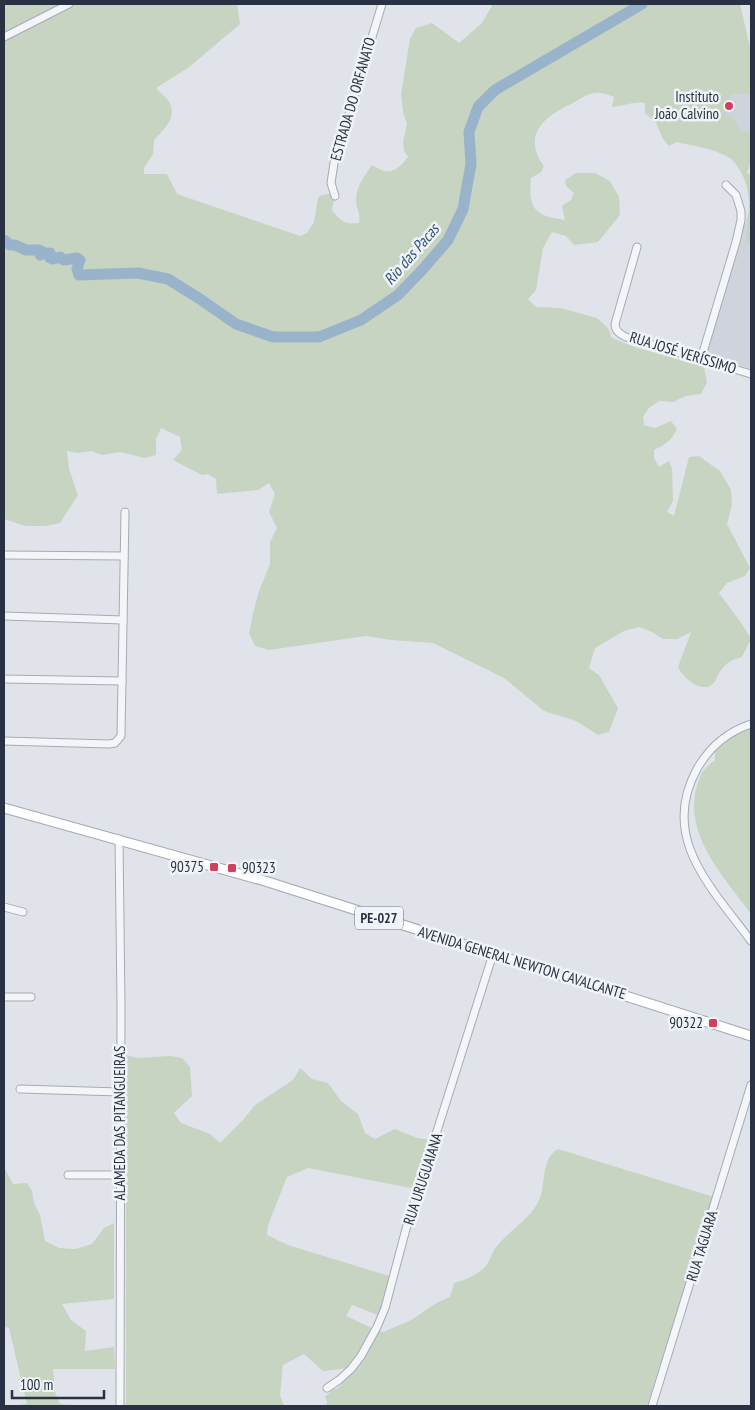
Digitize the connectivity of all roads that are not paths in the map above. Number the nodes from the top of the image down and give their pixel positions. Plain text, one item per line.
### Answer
1 (69, 4) edge
2 (382, 4) edge
3 (4, 37) edge
4 (726, 185) dead end
5 (335, 196) dead end
6 (637, 247) dead end
7 (701, 359) junction
8 (751, 374) edge
9 (124, 512) dead end
10 (4, 555) edge
11 (124, 556) junction
12 (4, 616) edge
13 (123, 620) junction
14 (4, 679) edge
15 (122, 682) junction
16 (751, 724) edge
17 (4, 741) edge
18 (4, 808) edge
19 (118, 839) junction
20 (4, 907) edge
21 (23, 912) dead end
22 (751, 941) edge
23 (493, 954) junction
24 (4, 997) edge
25 (31, 997) dead end
26 (751, 1036) edge
27 (751, 1085) edge
28 (20, 1089) dead end
29 (120, 1092) junction
30 (68, 1175) dead end
31 (120, 1175) junction
32 (327, 1388) dead end
33 (120, 1406) edge
34 (652, 1406) edge

1 - 3 street
2 - 5 street, ESTRADA DO ORFANATO
4 - 7 street
6 - 7 street, RUA JOSÉ VERÍSSIMO
7 - 8 street, RUA JOSÉ VERÍSSIMO
9 - 11 street
10 - 11 street
11 - 13 street
12 - 13 street
13 - 15 street
14 - 15 street
15 - 17 street
16 - 22 street
18 - 19 main road, AVENIDA GENERAL NEWTON CAVALCANTE / PE-027
19 - 23 main road, AVENIDA GENERAL NEWTON CAVALCANTE / PE-027
19 - 29 street, ALAMEDA DAS PITANGUEIRAS
20 - 21 street
23 - 26 main road, AVENIDA GENERAL NEWTON CAVALCANTE / PE-027
23 - 32 street, RUA URUGUAIANA
24 - 25 street
27 - 34 street, RUA TAGUARA
28 - 29 street
29 - 31 street, ALAMEDA DAS PITANGUEIRAS
30 - 31 street
31 - 33 street, ALAMEDA DAS PITANGUEIRAS

